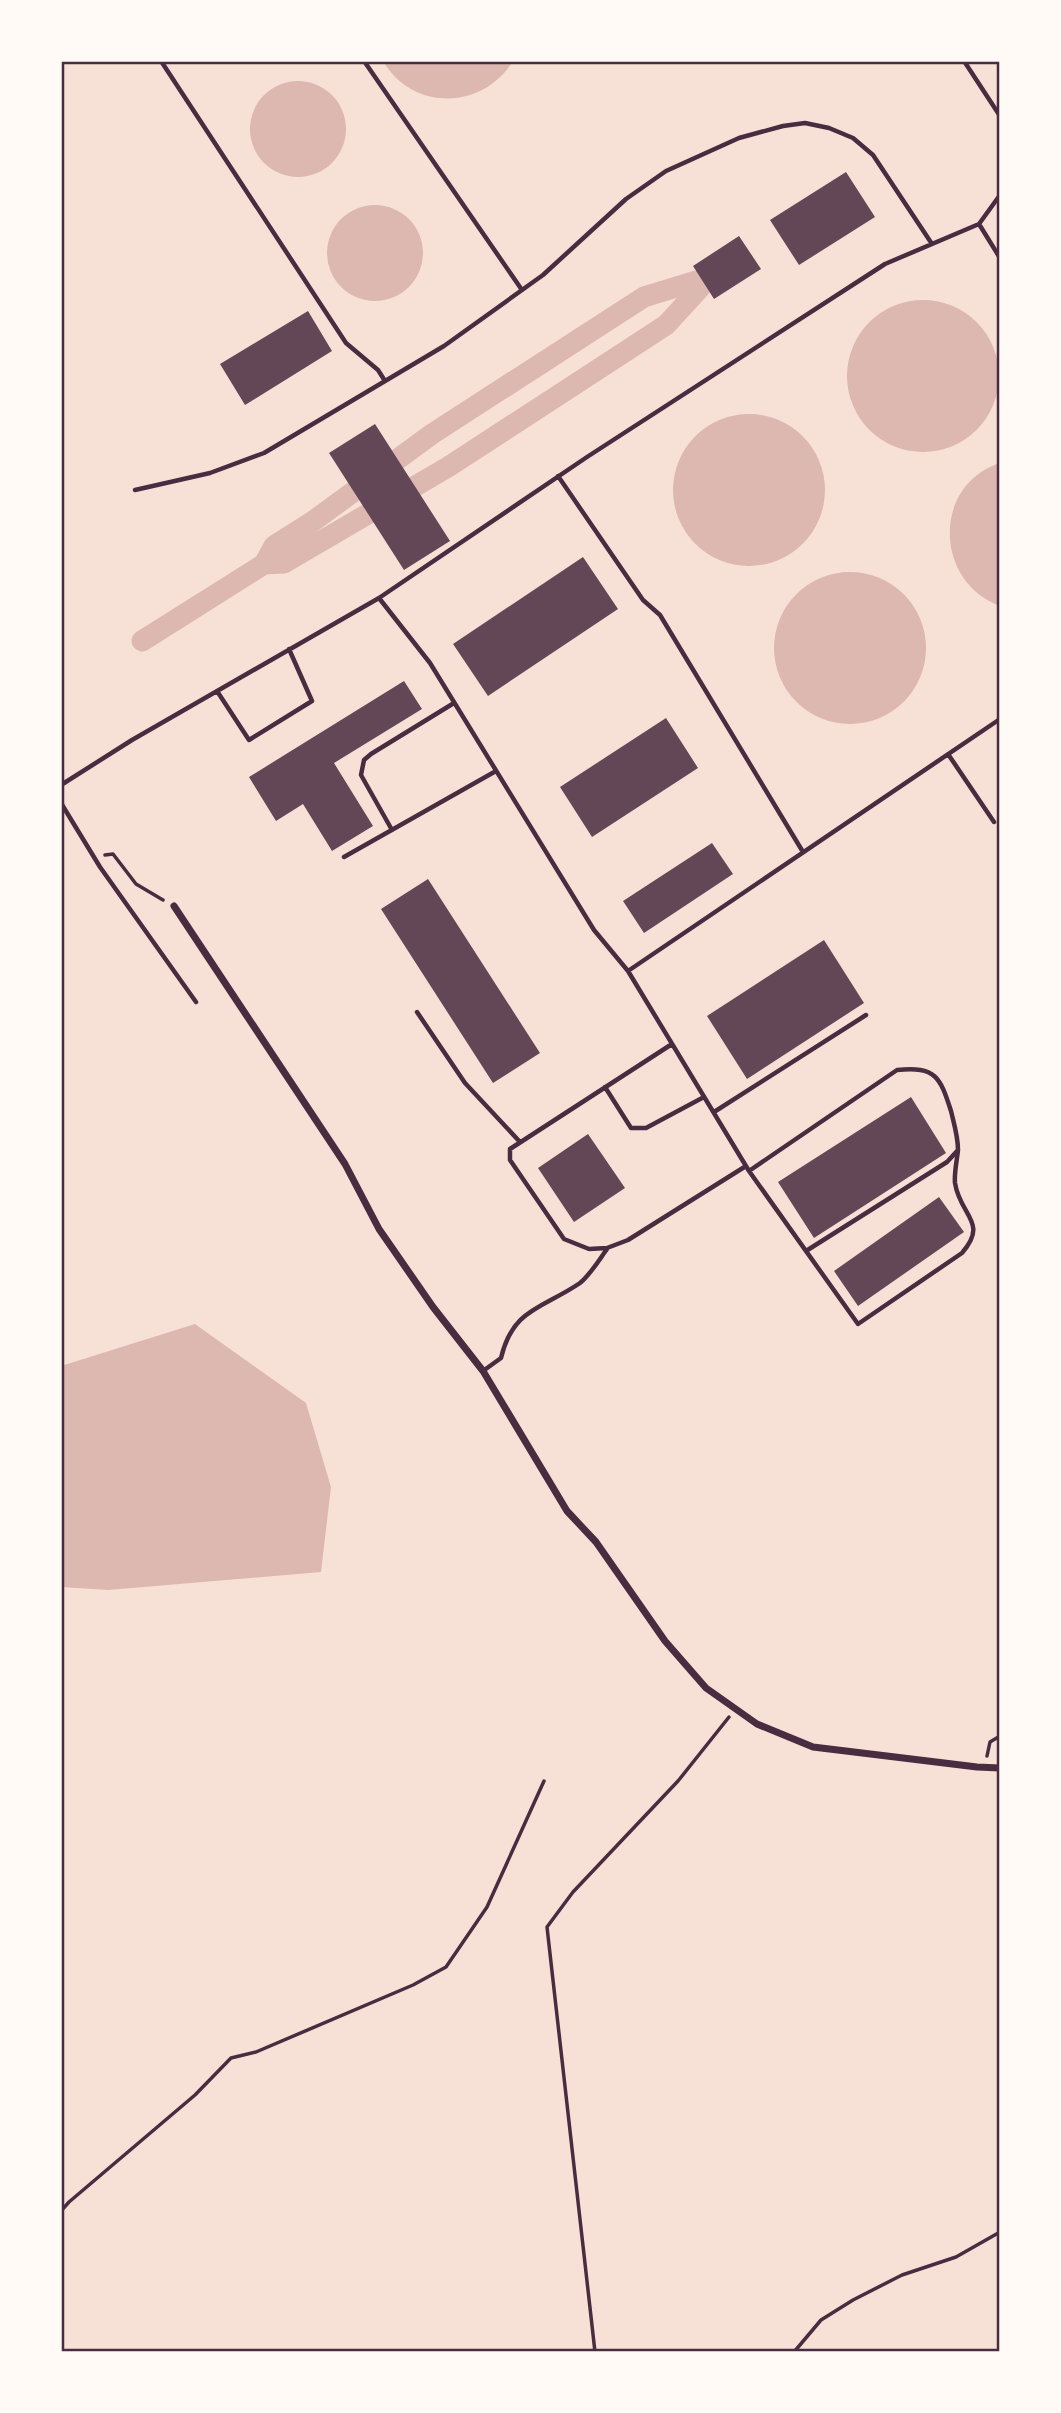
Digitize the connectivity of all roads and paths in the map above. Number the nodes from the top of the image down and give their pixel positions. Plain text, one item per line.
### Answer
1 (161, 61) edge
2 (364, 61) edge
3 (964, 61) edge
4 (1000, 116) edge
5 (1000, 195) edge
6 (979, 224) junction
7 (932, 244) junction
8 (1000, 258) edge
9 (522, 290) junction
10 (385, 381) junction
11 (558, 476) junction
12 (135, 490) dead end
13 (379, 598) junction
14 (289, 649) junction
15 (217, 691) junction
16 (454, 703) junction
17 (1000, 719) edge
18 (948, 754) junction
19 (496, 771) junction
20 (61, 785) edge
21 (61, 803) edge
22 (994, 822) dead end
23 (392, 830) junction
24 (803, 852) junction
25 (93, 855) junction
26 (344, 858) dead end
27 (174, 906) joint
28 (628, 971) junction
29 (195, 1002) dead end
30 (417, 1012) dead end
31 (866, 1015) dead end
32 (672, 1044) junction
33 (605, 1087) junction
34 (704, 1097) junction
35 (714, 1112) junction
36 (520, 1142) junction
37 (958, 1150) junction
38 (748, 1169) junction
39 (607, 1248) junction
40 (806, 1251) junction
41 (483, 1371) junction
42 (736, 1709) junction
43 (1000, 1736) edge
44 (985, 1768) junction
45 (1000, 1768) edge
46 (544, 1781) dead end
47 (61, 2211) edge
48 (1000, 2232) edge
49 (595, 2352) edge
50 (794, 2352) edge

1 - 10 lane
2 - 9 lane
3 - 4 lane
5 - 6 lane
6 - 7 lane
6 - 8 lane
7 - 9 lane
7 - 11 lane
9 - 10 lane
10 - 12 lane
11 - 13 lane
11 - 24 lane
13 - 14 lane
13 - 16 lane
14 - 15 lane
14 - 15 lane
15 - 20 lane
16 - 19 lane
16 - 23 lane
17 - 18 lane
18 - 22 lane
18 - 24 lane
19 - 23 lane
19 - 28 lane
21 - 25 lane
23 - 26 lane
24 - 28 lane
25 - 27 path
25 - 29 lane
27 - 41 street
28 - 32 lane
30 - 36 lane
31 - 35 lane
32 - 33 lane
32 - 34 lane
33 - 34 lane
33 - 36 lane
34 - 35 lane
35 - 38 lane
36 - 39 lane
37 - 38 lane
37 - 40 lane
37 - 40 lane
38 - 39 lane
38 - 40 lane
39 - 41 lane
41 - 42 street
42 - 44 street
42 - 49 path
43 - 44 path
44 - 45 street
46 - 47 path
48 - 50 path

